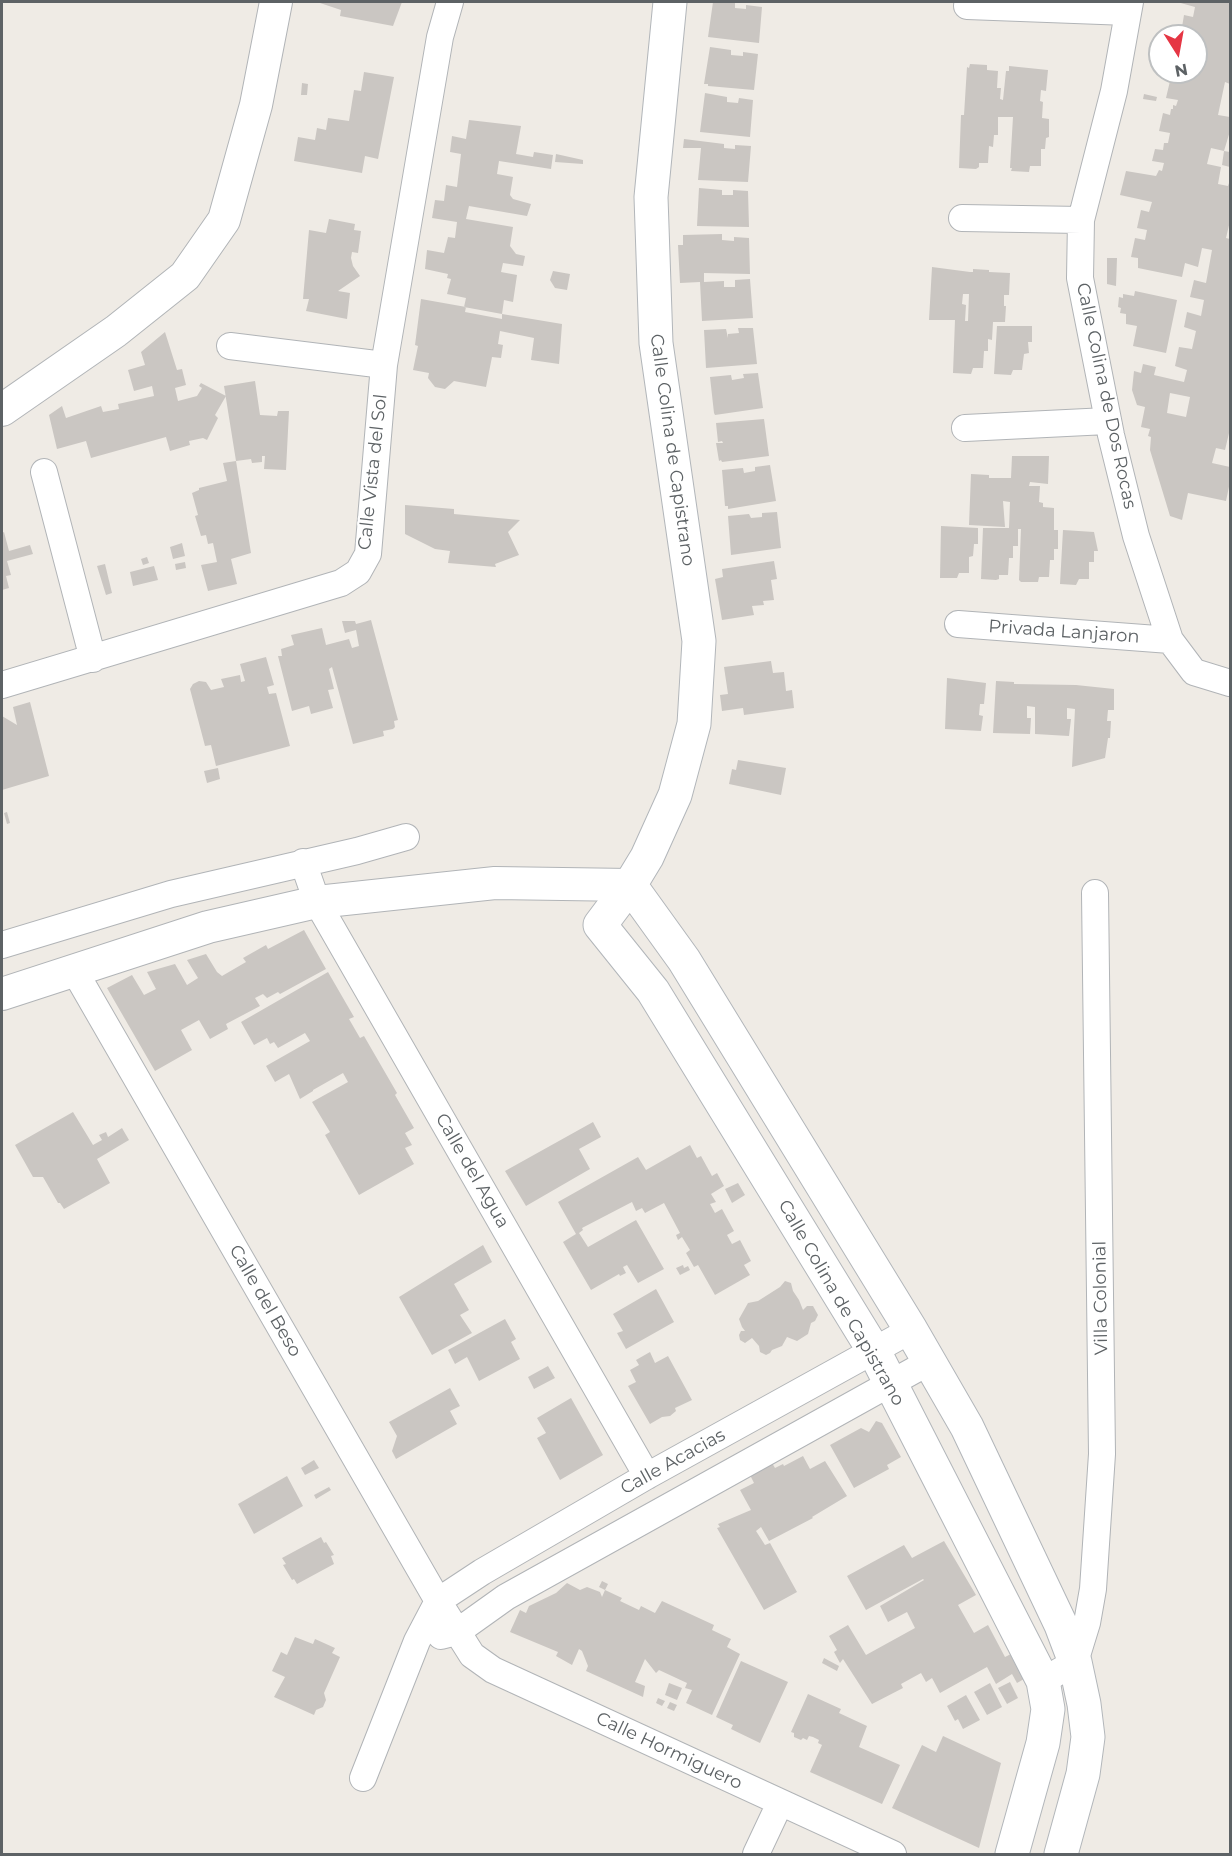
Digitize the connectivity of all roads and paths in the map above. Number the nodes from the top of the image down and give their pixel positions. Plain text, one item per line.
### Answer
1 (276, 2) edge
2 (450, 2) edge
3 (670, 2) edge
4 (967, 6) dead end
5 (1129, 7) edge
6 (962, 218) dead end
7 (1081, 220) junction
8 (230, 346) dead end
9 (384, 365) junction
10 (2, 410) edge
11 (1107, 421) junction
12 (965, 428) dead end
13 (44, 472) dead end
14 (958, 624) dead end
15 (1170, 640) junction
16 (93, 659) junction
17 (1230, 683) edge
18 (2, 685) edge
19 (406, 837) dead end
20 (303, 862) junction
21 (573, 885) junction
22 (630, 885) junction
23 (1095, 893) dead end
24 (317, 902) junction
25 (600, 925) junction
26 (2, 945) edge
27 (74, 970) junction
28 (2, 994) edge
29 (911, 1330) junction
30 (874, 1351) junction
31 (929, 1362) junction
32 (890, 1383) junction
33 (647, 1476) junction
34 (438, 1601) junction
35 (457, 1632) junction
36 (417, 1641) junction
37 (1075, 1662) junction
38 (1043, 1681) junction
39 (363, 1778) dead end
40 (780, 1803) junction
41 (756, 1854) edge
42 (893, 1854) edge
43 (1012, 1854) edge
44 (1061, 1854) edge

1 - 10 street
2 - 9 street, Calle Vista del Sol
3 - 22 main road, Calle Colina de Capistrano
4 - 5 street
5 - 7 street, Calle Colina de Dos Rocas
6 - 7 street
7 - 11 street, Calle Colina de Dos Rocas
8 - 9 street
9 - 16 street, Calle Vista del Sol
11 - 12 street
11 - 15 street, Calle Colina de Dos Rocas
13 - 16 street
14 - 15 street, Privada Lanjaron
15 - 17 street, Calle Colina de Dos Rocas
16 - 18 street, Calle Vista del Sol
19 - 20 street
20 - 24 street, Calle del Agua
20 - 26 street
21 - 22 street
21 - 24 street
21 - 25 street
22 - 25 main road, Calle Colina de Capistrano
22 - 29 main road
23 - 37 street, Villa Colonial
24 - 27 street
24 - 33 street, Calle del Agua
25 - 30 main road, Calle Colina de Capistrano
27 - 28 street
27 - 34 street, Calle del Beso
29 - 30 street, Calle Acacias
29 - 31 main road
30 - 32 main road, Calle Colina de Capistrano
30 - 33 street, Calle Acacias
31 - 32 street, Calle Acacias
31 - 37 main road
32 - 35 street, Calle Acacias
32 - 38 main road, Calle Colina de Capistrano
33 - 34 street, Calle Acacias
34 - 35 street, Calle del Beso
34 - 36 street
35 - 36 street
35 - 40 street, Calle Hormiguero
36 - 39 street
37 - 38 street
37 - 44 main road
38 - 43 main road, Calle Colina de Capistrano
40 - 41 street
40 - 42 street, Calle Hormiguero

